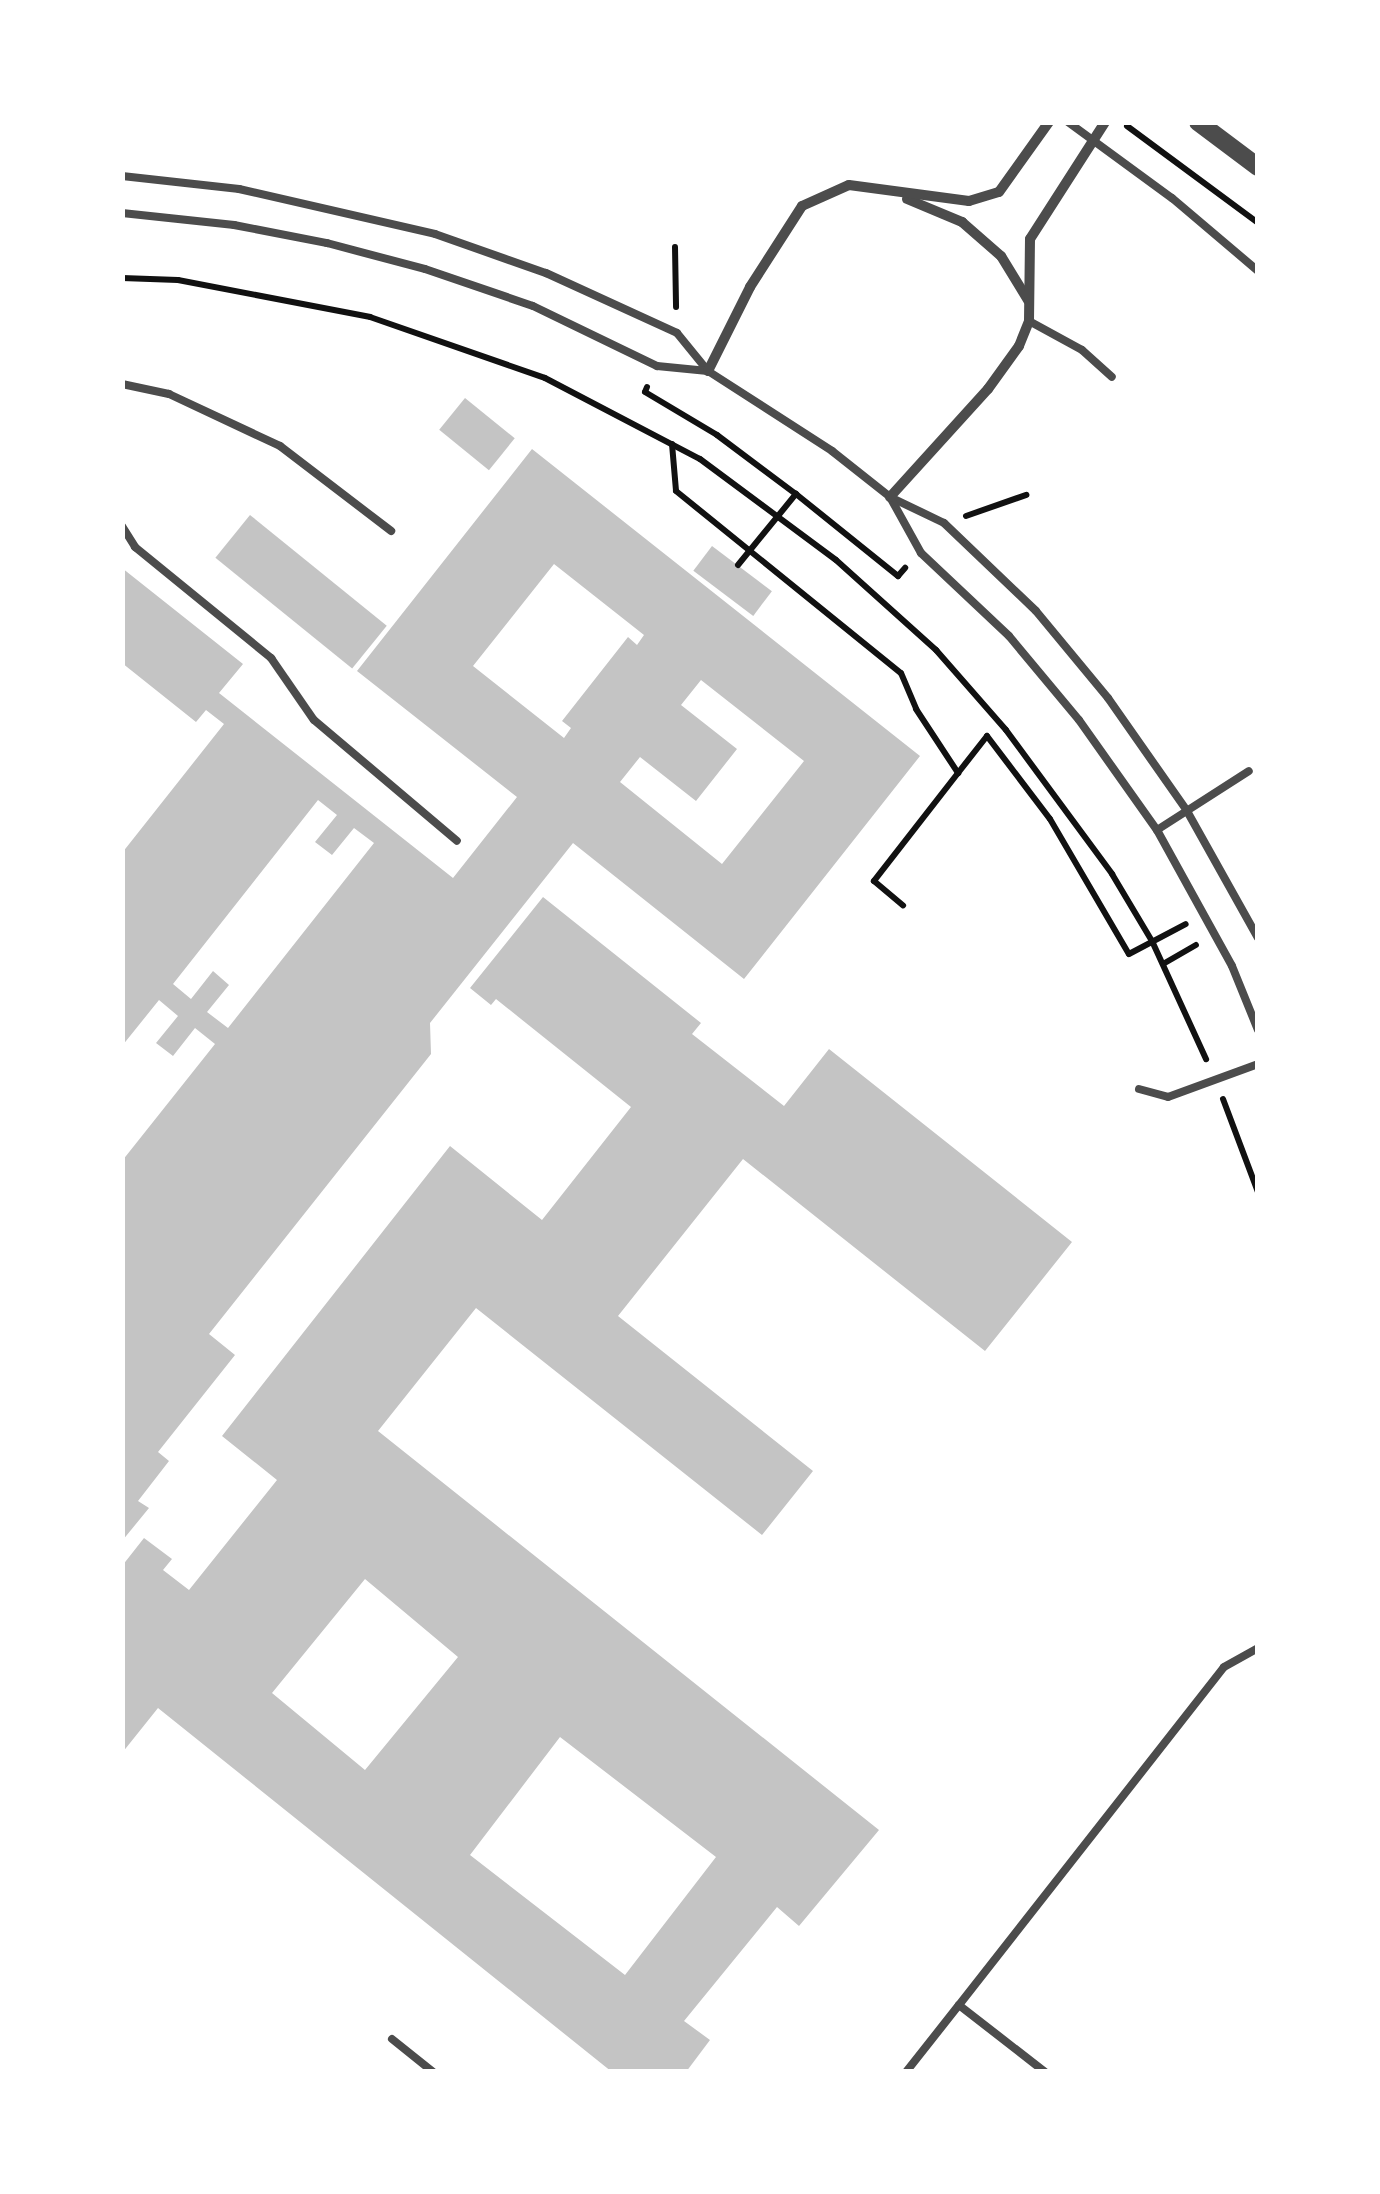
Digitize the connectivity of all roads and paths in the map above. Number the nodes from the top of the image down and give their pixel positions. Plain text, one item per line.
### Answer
1 (1049, 122) edge
2 (1068, 122) edge
3 (1106, 122) edge
4 (1122, 122) edge
5 (1198, 122) edge
6 (1093, 140) junction
7 (1258, 167) edge
8 (122, 176) edge
9 (898, 195) junction
10 (122, 213) edge
11 (1258, 223) edge
12 (1258, 270) edge
13 (122, 278) edge
14 (1028, 301) junction
15 (1028, 321) junction
16 (708, 371) junction
17 (1112, 377) dead end
18 (122, 384) edge
19 (672, 443) junction
20 (1026, 495) dead end
21 (890, 497) junction
22 (778, 516) junction
23 (944, 523) junction
24 (122, 526) edge
25 (391, 531) dead end
26 (751, 550) junction
27 (921, 553) junction
28 (738, 566) dead end
29 (1250, 771) dead end
30 (958, 773) junction
31 (1187, 811) junction
32 (1156, 830) junction
33 (457, 841) dead end
34 (903, 906) dead end
35 (1258, 938) edge
36 (1258, 1030) edge
37 (1258, 1064) edge
38 (1139, 1090) dead end
39 (1258, 1648) edge
40 (959, 2005) junction
41 (392, 2039) dead end
42 (432, 2072) edge
43 (906, 2072) edge
44 (1045, 2072) edge

1 - 9 street
2 - 6 lane
3 - 6 street
4 - 11 path
5 - 7 street
6 - 12 lane
6 - 14 street
8 - 16 lane
9 - 14 street
9 - 16 street
10 - 16 lane
13 - 19 path
14 - 15 street
15 - 17 lane
15 - 21 street
16 - 21 lane
18 - 25 lane
19 - 22 path
19 - 26 path
20 - 23 path
21 - 23 lane
21 - 27 lane
22 - 26 path
22 - 27 path
22 - 30 path
23 - 31 lane
24 - 33 lane
26 - 28 path
26 - 30 path
27 - 32 lane
29 - 31 lane
30 - 34 path
31 - 32 lane
31 - 35 lane
32 - 36 lane
37 - 38 lane
39 - 40 lane
40 - 43 lane
40 - 44 lane
41 - 42 lane

